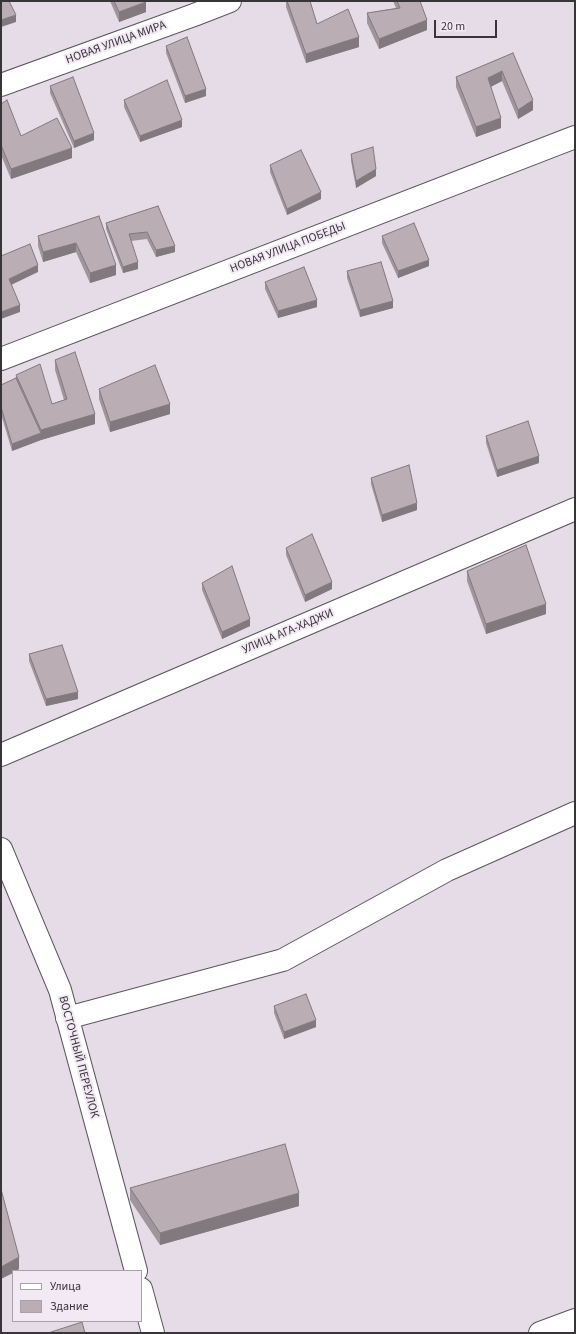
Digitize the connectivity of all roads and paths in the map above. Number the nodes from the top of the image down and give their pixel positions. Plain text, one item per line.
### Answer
1 (230, 1) edge
2 (1, 84) edge
3 (575, 137) edge
4 (1, 360) edge
5 (575, 509) edge
6 (1, 755) edge
7 (575, 813) edge
8 (1, 849) edge
9 (67, 1018) junction
10 (136, 1270) edge
11 (142, 1293) edge
12 (575, 1320) edge
13 (153, 1333) edge
14 (540, 1333) edge

1 - 2 street, НОВАЯ УЛИЦА МИРА
3 - 4 street, НОВАЯ УЛИЦА ПОБЕДЫ
5 - 6 street, УЛИЦА АГА-ХАДЖИ
7 - 9 street
8 - 9 street, ВОСТОЧНЫЙ ПЕРЕУЛОК
9 - 10 street, ВОСТОЧНЫЙ ПЕРЕУЛОК
11 - 13 street
12 - 14 street

